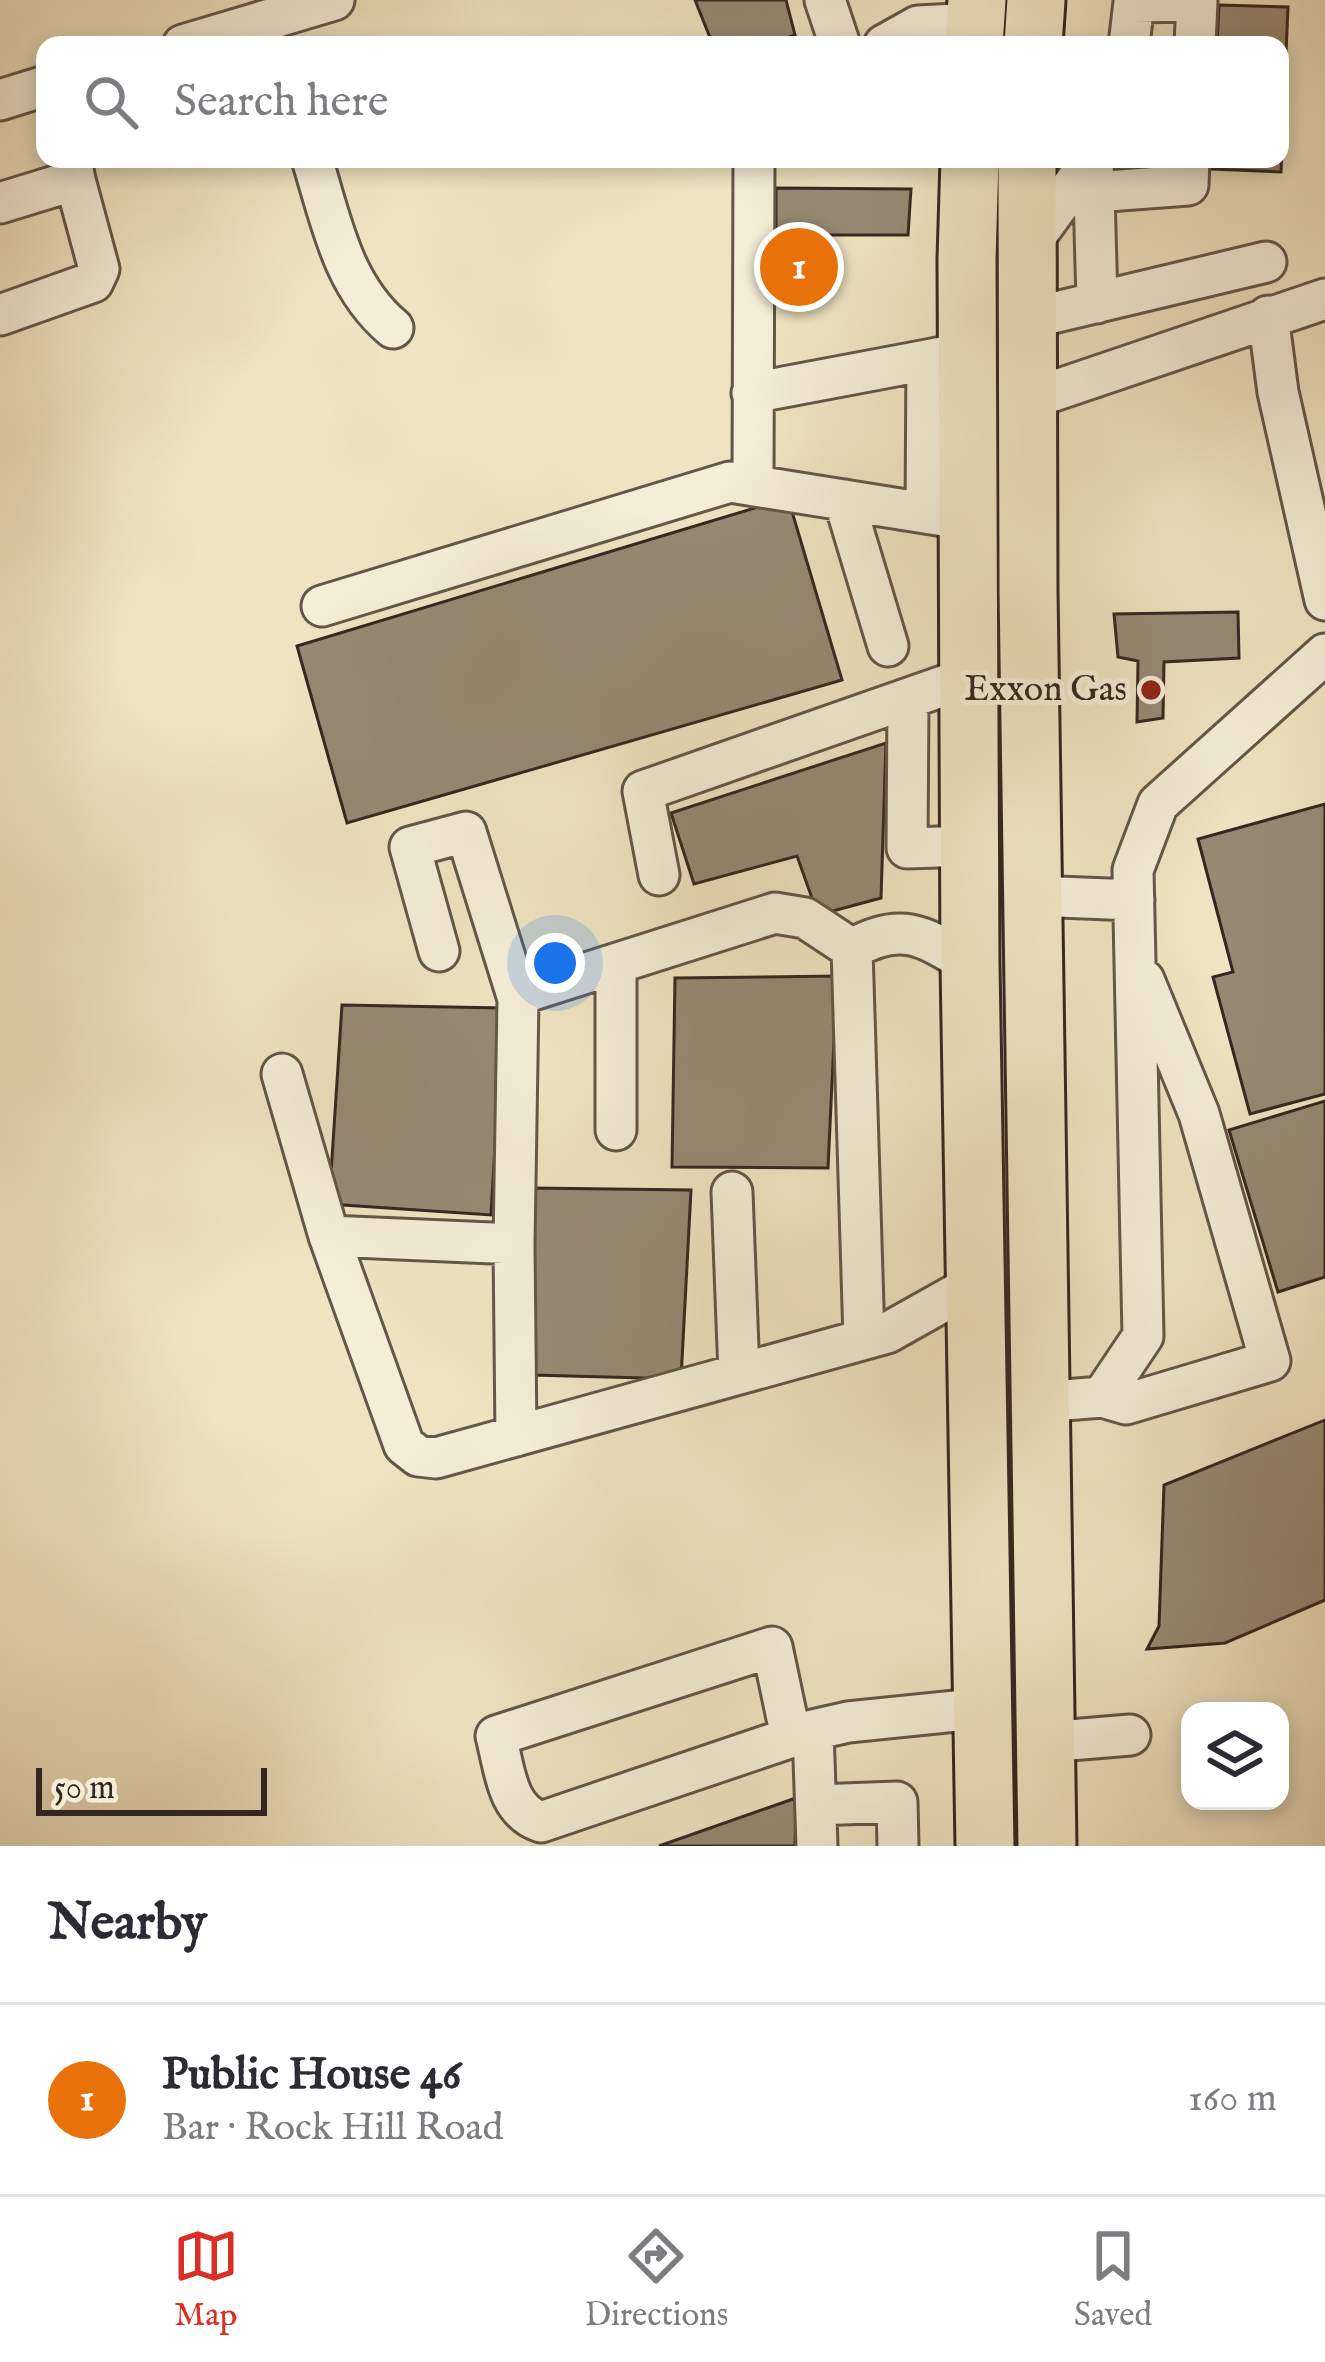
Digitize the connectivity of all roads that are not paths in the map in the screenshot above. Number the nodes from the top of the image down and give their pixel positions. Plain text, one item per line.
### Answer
1 (334, 0) edge
2 (825, 0) edge
3 (1173, 1) edge
4 (975, 23) edge
5 (273, 32) edge
6 (837, 36) edge
7 (900, 36) edge
8 (1130, 36) edge
9 (1195, 36) edge
10 (36, 89) edge
11 (0, 100) edge
12 (315, 168) edge
13 (754, 168) edge
14 (969, 168) edge
15 (1027, 168) edge
16 (1189, 168) edge
17 (73, 169) edge
18 (1093, 170) edge
19 (0, 203) edge
20 (1027, 248) junction
21 (1265, 262) dead end
22 (1214, 274) junction
23 (1325, 299) edge
24 (1097, 303) junction
25 (0, 315) edge
26 (1027, 319) junction
27 (1251, 322) junction
28 (393, 328) dead end
29 (947, 356) junction
30 (752, 393) junction
31 (1027, 400) junction
32 (753, 486) junction
33 (844, 500) junction
34 (948, 516) junction
35 (1325, 600) edge
36 (322, 606) dead end
37 (888, 646) dead end
38 (1325, 654) edge
39 (969, 677) junction
40 (908, 698) junction
41 (970, 846) junction
42 (659, 875) dead end
43 (1033, 896) junction
44 (1134, 900) junction
45 (852, 949) junction
46 (439, 950) dead end
47 (1135, 958) junction
48 (616, 964) junction
49 (970, 964) junction
50 (517, 995) junction
51 (282, 1074) dead end
52 (616, 1130) dead end
53 (732, 1192) dead end
54 (328, 1236) junction
55 (514, 1244) junction
56 (978, 1282) junction
57 (864, 1340) junction
58 (739, 1374) junction
59 (1102, 1397) junction
60 (1040, 1402) junction
61 (516, 1436) junction
62 (985, 1708) junction
63 (802, 1734) junction
64 (1130, 1736) dead end
65 (1046, 1742) junction
66 (816, 1805) junction
67 (537, 1834) edge
68 (817, 1846) edge
69 (898, 1846) edge
70 (985, 1846) edge
71 (1047, 1846) edge

1 - 5 street
2 - 6 street
3 - 8 street
3 - 9 street
4 - 7 street
10 - 11 street
12 - 28 street
13 - 30 street
14 - 29 highway
15 - 20 highway
16 - 18 street
17 - 19 street
17 - 25 street
18 - 20 street
18 - 24 street
20 - 26 highway
21 - 22 street
22 - 24 street
22 - 27 street
23 - 27 street
24 - 26 street
26 - 31 highway
27 - 31 street
27 - 35 street
29 - 30 street
29 - 34 highway
30 - 32 street
31 - 43 highway
32 - 33 street
32 - 36 street
33 - 34 street
33 - 37 street
34 - 39 highway
38 - 44 street
39 - 40 street
39 - 41 highway
40 - 41 street
40 - 42 street
41 - 49 highway
43 - 44 street
43 - 60 highway
44 - 47 street
45 - 48 street
45 - 49 street
45 - 57 street
46 - 50 street
47 - 59 street
47 - 59 street
48 - 50 street
48 - 52 street
49 - 56 highway
50 - 55 street
51 - 54 street
53 - 58 street
54 - 55 street
54 - 61 street
55 - 61 street
56 - 57 street
56 - 62 highway
57 - 58 street
58 - 61 street
59 - 60 street
60 - 65 highway
62 - 63 street
62 - 70 highway
63 - 66 street
63 - 67 street
63 - 67 street
64 - 65 street
65 - 71 highway
66 - 68 street
66 - 69 street

